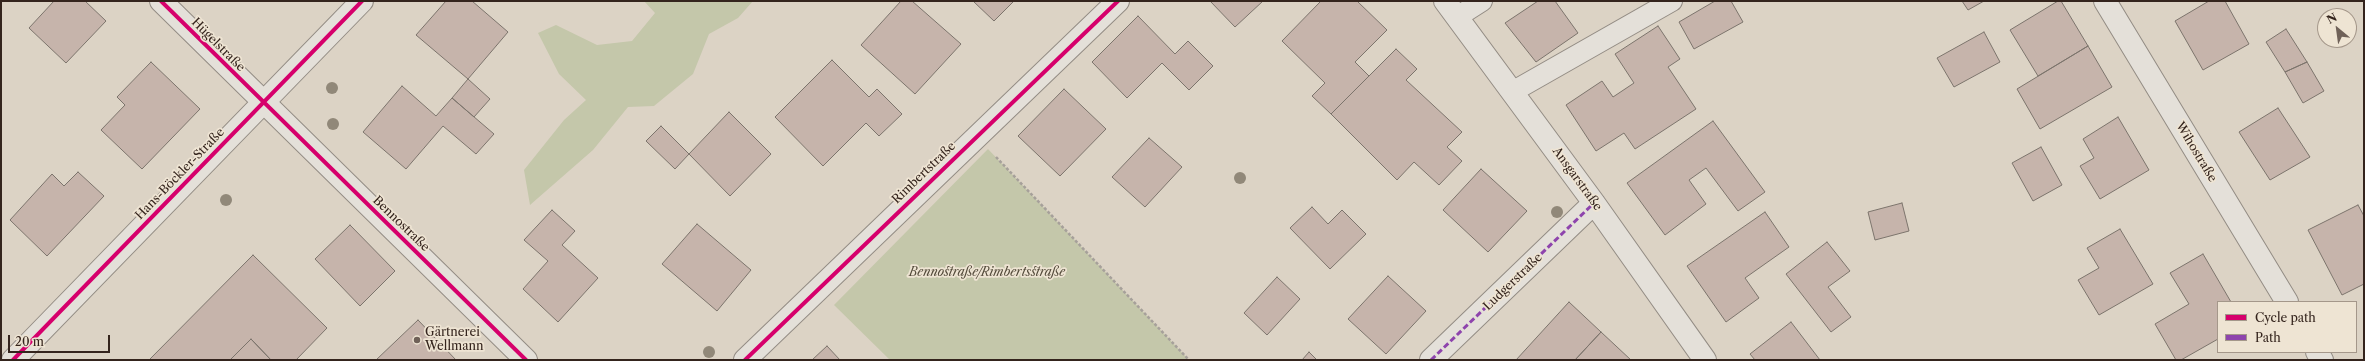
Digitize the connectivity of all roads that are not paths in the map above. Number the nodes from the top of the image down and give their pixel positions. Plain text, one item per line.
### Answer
1 (161, 1) edge
2 (362, 1) edge
3 (1118, 1) edge
4 (1482, 1) edge
5 (1672, 1) edge
6 (2105, 1) edge
7 (1451, 9) edge
8 (1512, 92) junction
9 (262, 102) junction
10 (1594, 203) junction
11 (2286, 301) edge
12 (12, 360) edge
13 (526, 360) edge
14 (745, 360) edge
15 (1431, 360) edge
16 (1705, 360) edge

1 - 9 street, Hügelstraße
2 - 9 street, Hans-Böckler-Straße
3 - 14 street, Rimbertstraße
4 - 7 lane
5 - 8 lane
6 - 11 street, Wihostraße
7 - 8 street, Ansgarstraße
8 - 10 street, Ansgarstraße
9 - 12 street, Hans-Böckler-Straße
9 - 13 street, Bennostraße
10 - 15 street, Ludgerstraße
10 - 16 street, Ansgarstraße

